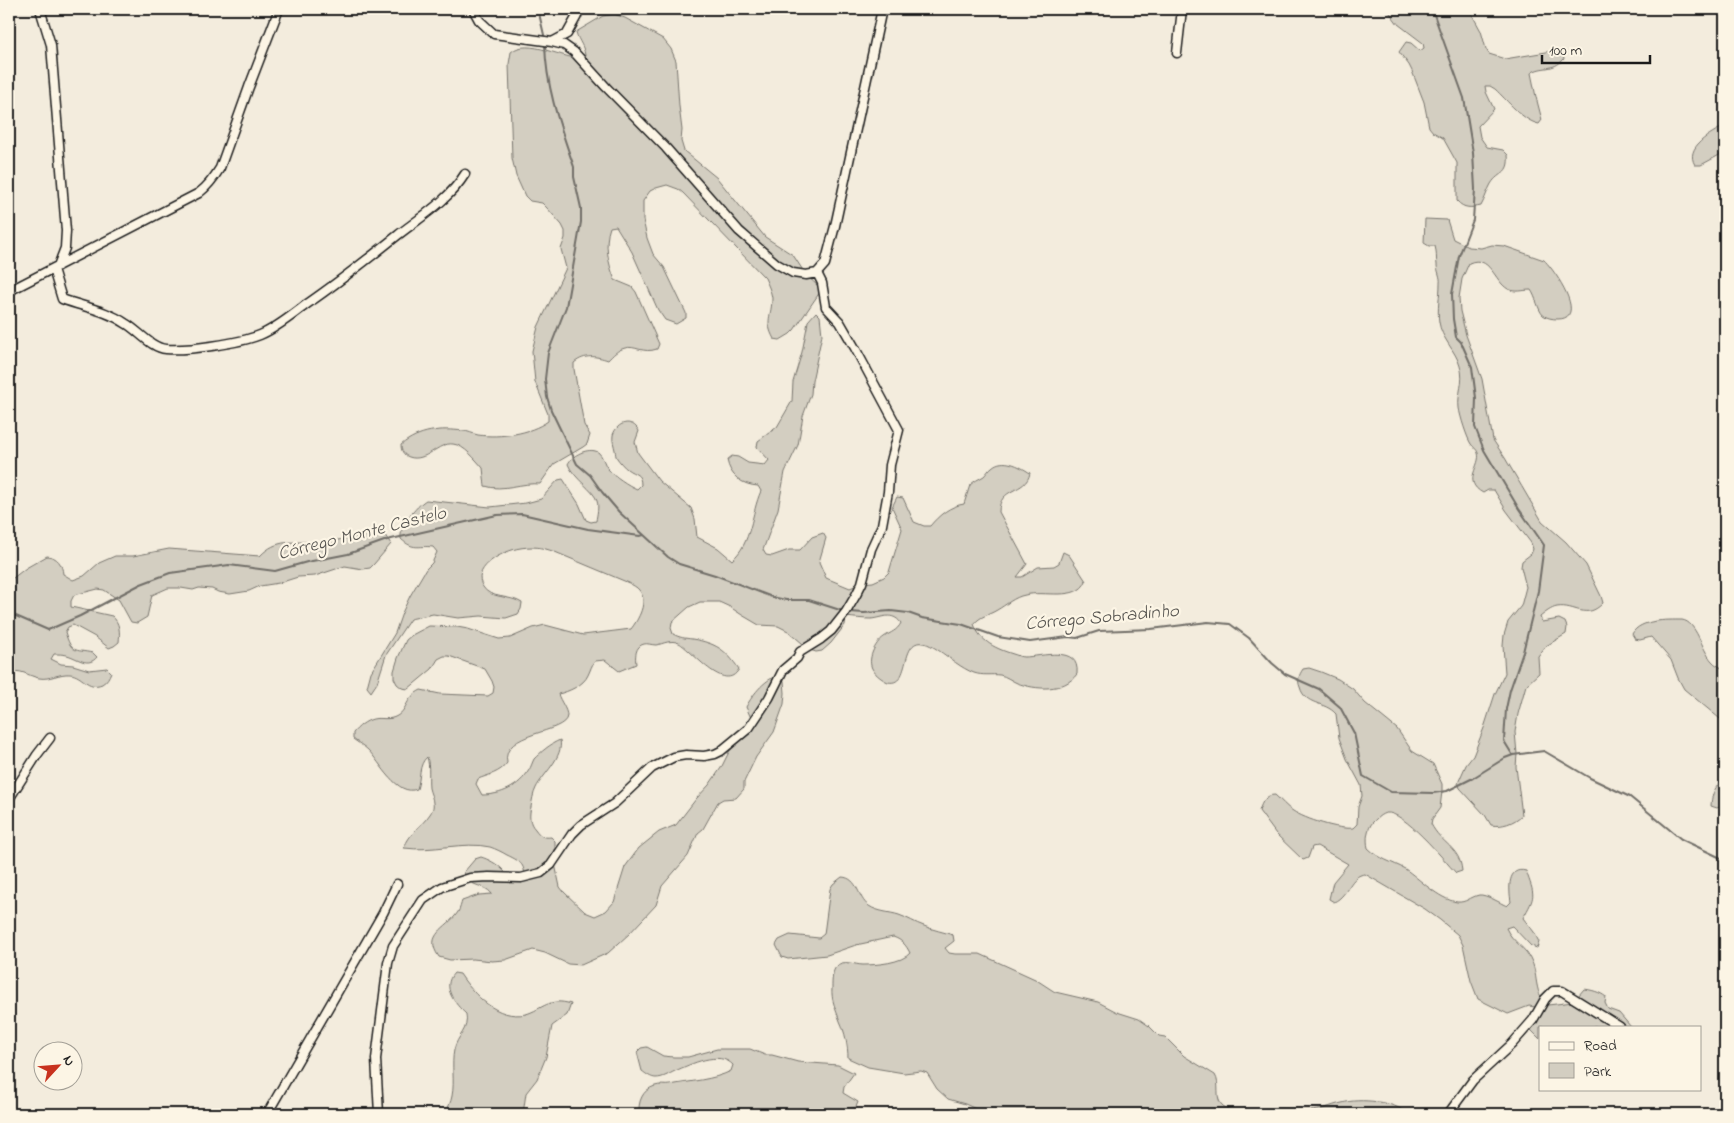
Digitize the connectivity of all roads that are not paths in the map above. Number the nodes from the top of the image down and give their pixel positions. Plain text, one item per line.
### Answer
1 (40, 9) edge
2 (279, 9) edge
3 (473, 9) edge
4 (578, 9) edge
5 (882, 9) edge
6 (1182, 9) edge
7 (552, 42) junction
8 (1177, 53) dead end
9 (465, 174) dead end
10 (55, 267) junction
11 (817, 273) junction
12 (9, 291) edge
13 (50, 738) dead end
14 (9, 799) edge
15 (397, 884) dead end
16 (1618, 1026) edge
17 (267, 1114) edge
18 (379, 1114) edge
19 (1448, 1114) edge

1 - 10 street
2 - 10 street
3 - 7 street
4 - 7 street
5 - 11 street
6 - 8 street
7 - 11 street
9 - 10 street
10 - 12 street
11 - 18 street
13 - 14 street
15 - 17 street
16 - 19 street

